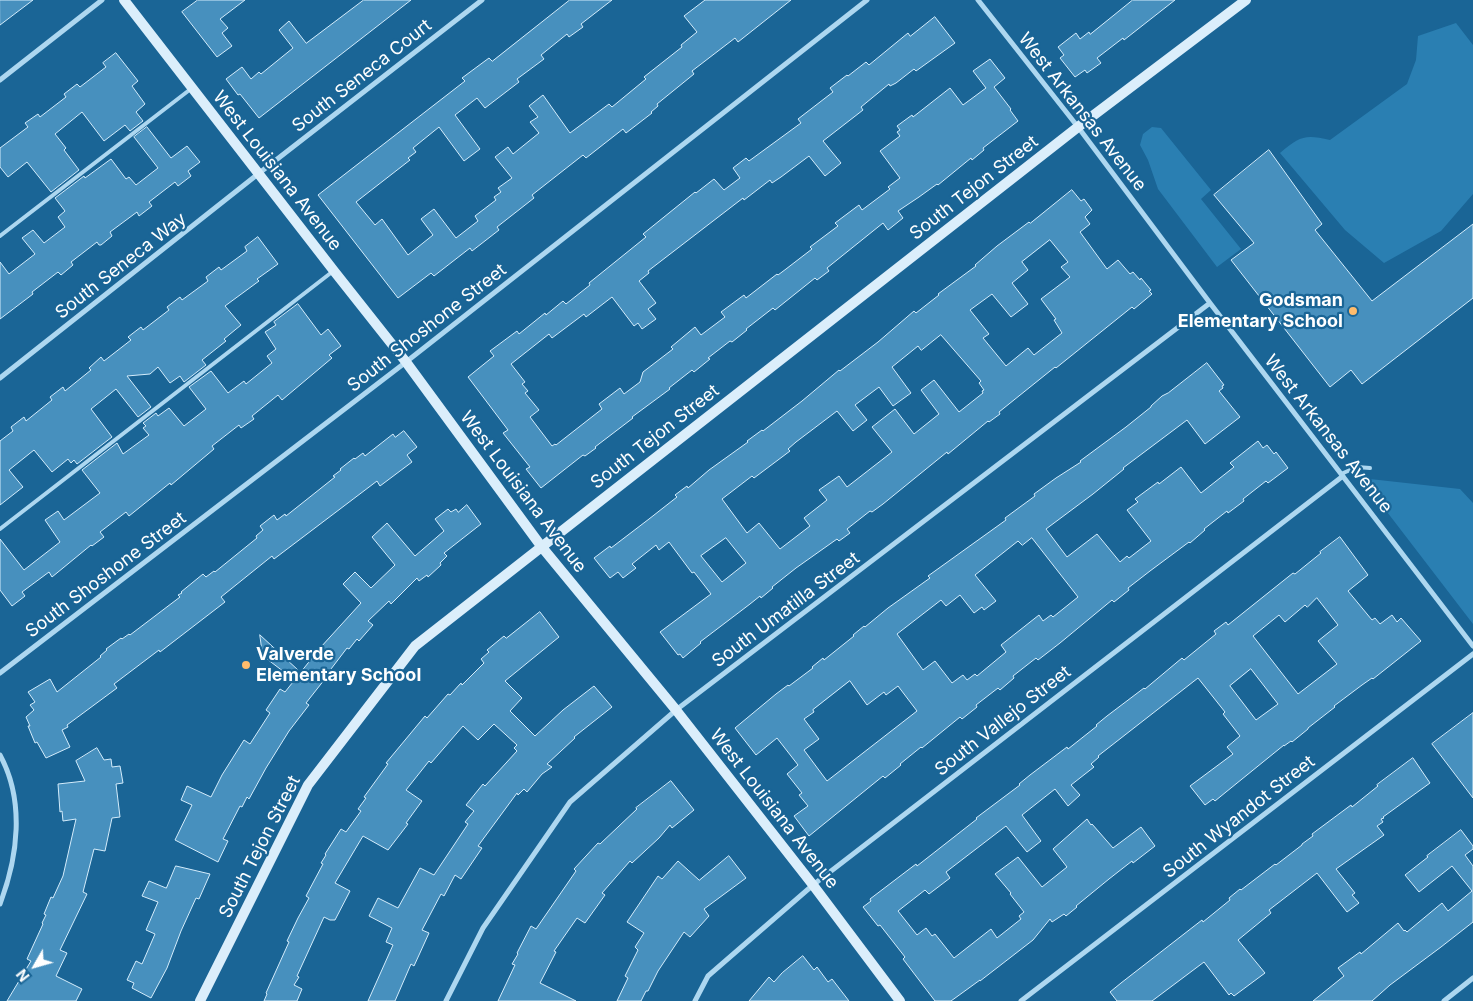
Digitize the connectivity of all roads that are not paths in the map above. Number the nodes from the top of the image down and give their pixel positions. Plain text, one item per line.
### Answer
1 (102, 0) edge
2 (124, 0) edge
3 (482, 0) edge
4 (867, 0) edge
5 (978, 0) edge
6 (1246, 0) edge
7 (0, 80) edge
8 (192, 88) junction
9 (1078, 127) junction
10 (258, 174) junction
11 (0, 236) edge
12 (334, 271) junction
13 (1210, 303) junction
14 (406, 362) junction
15 (0, 378) edge
16 (1370, 468) dead end
17 (1342, 475) junction
18 (0, 529) edge
19 (541, 546) junction
20 (1473, 646) edge
21 (1473, 654) edge
22 (0, 673) edge
23 (676, 710) junction
24 (0, 755) edge
25 (813, 885) junction
26 (0, 904) edge
27 (1473, 978) edge
28 (200, 1001) edge
29 (446, 1001) edge
30 (695, 1001) edge
31 (900, 1001) edge
32 (1021, 1001) edge
33 (1444, 1001) edge

1 - 7 street
2 - 8 street, West Louisiana Avenue
3 - 10 street, South Seneca Court
4 - 14 street, South Shoshone Street
5 - 9 street, West Arkansas Avenue
6 - 9 street, South Tejon Street
8 - 10 street, West Louisiana Avenue
8 - 11 lane
9 - 13 street, West Arkansas Avenue
9 - 19 street, South Tejon Street
10 - 12 street, West Louisiana Avenue
10 - 15 street, South Seneca Way
12 - 14 street, West Louisiana Avenue
12 - 18 lane
13 - 17 street, West Arkansas Avenue
13 - 23 street, South Umatilla Street
14 - 19 street, West Louisiana Avenue
14 - 22 street, South Shoshone Street
16 - 17 lane
17 - 20 street, West Arkansas Avenue
17 - 25 street, South Vallejo Street
19 - 23 street, West Louisiana Avenue
19 - 28 street, South Tejon Street
21 - 32 street, South Wyandot Street
23 - 25 street, West Louisiana Avenue
23 - 29 street, South Umatilla Street
24 - 26 street
25 - 30 street, South Vallejo Street
25 - 31 street, West Louisiana Avenue
27 - 33 street

